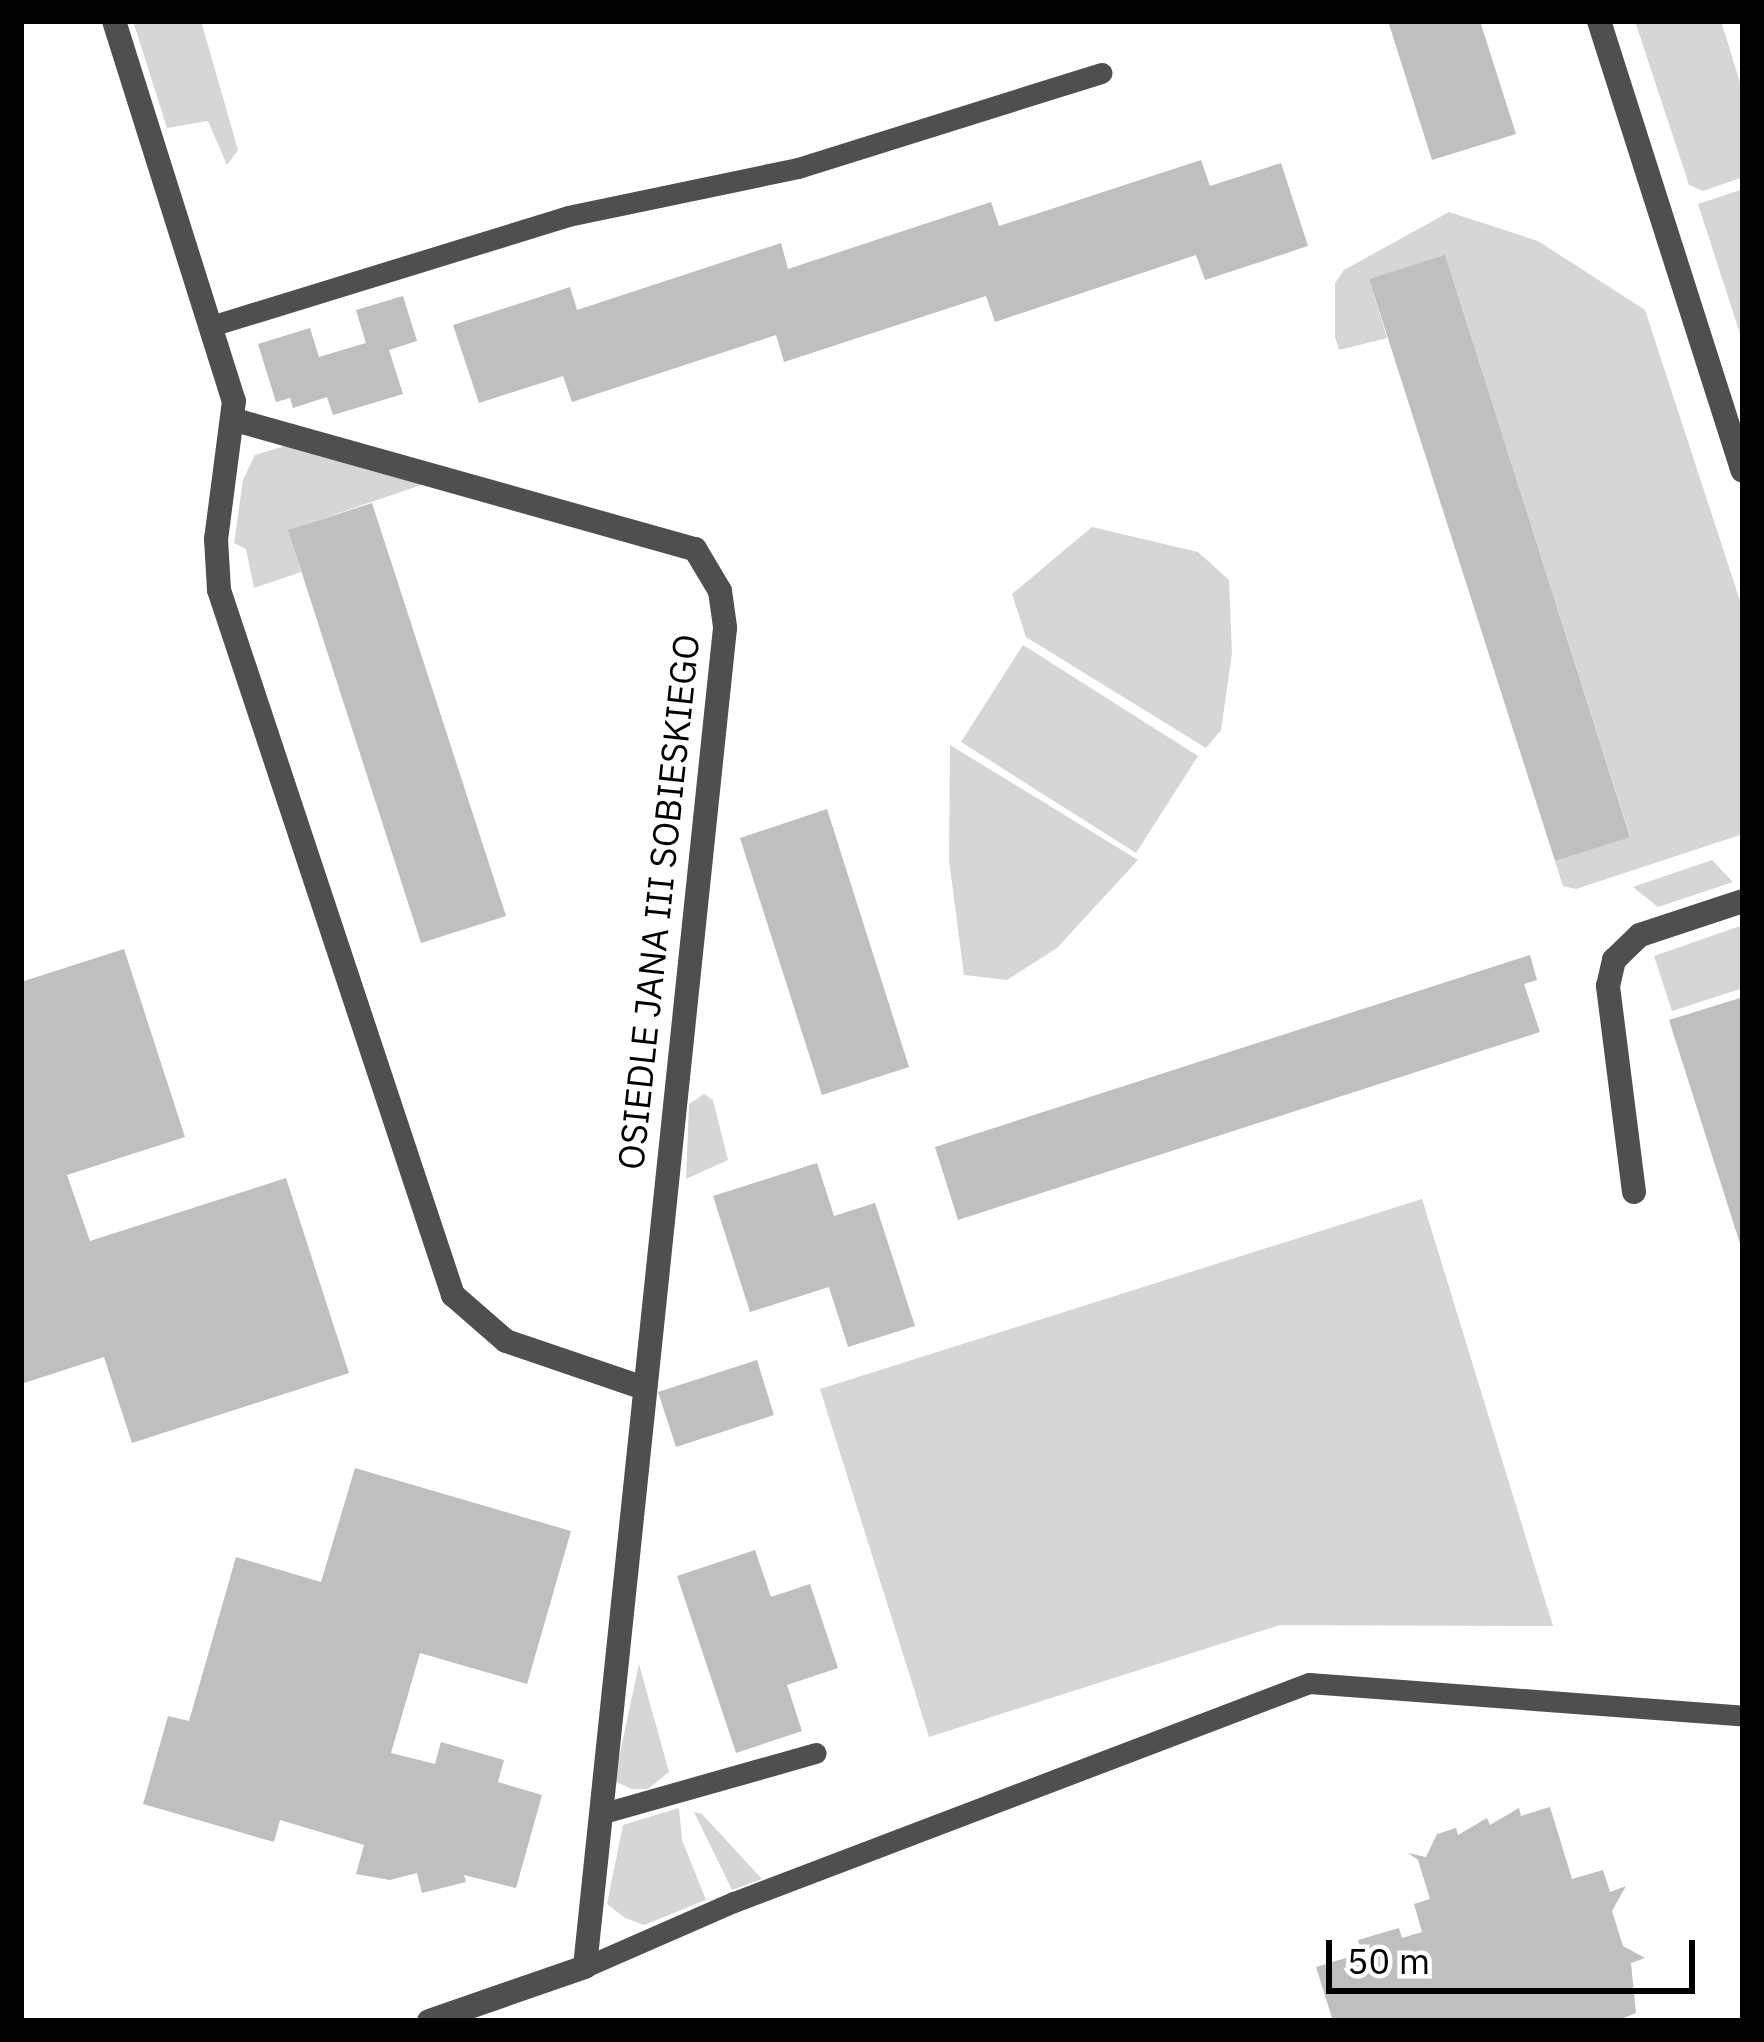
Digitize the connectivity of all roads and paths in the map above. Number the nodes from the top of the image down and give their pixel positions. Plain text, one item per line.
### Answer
1 (114, 21) edge
2 (1599, 21) edge
3 (1102, 73) dead end
4 (211, 326) junction
5 (235, 420) junction
6 (1743, 471) edge
7 (1743, 901) edge
8 (1634, 1192) dead end
9 (641, 1387) junction
10 (1743, 1716) edge
11 (816, 1754) dead end
12 (600, 1814) junction
13 (585, 1967) junction
14 (429, 2021) edge

1 - 4 street
2 - 6 street
3 - 4 lane
4 - 5 street
5 - 9 street
5 - 9 street, OSIEDLE JANA III SOBIESKIEGO
7 - 8 street
9 - 12 street, OSIEDLE JANA III SOBIESKIEGO
10 - 13 lane
11 - 12 lane
12 - 13 street, OSIEDLE JANA III SOBIESKIEGO
13 - 14 street

